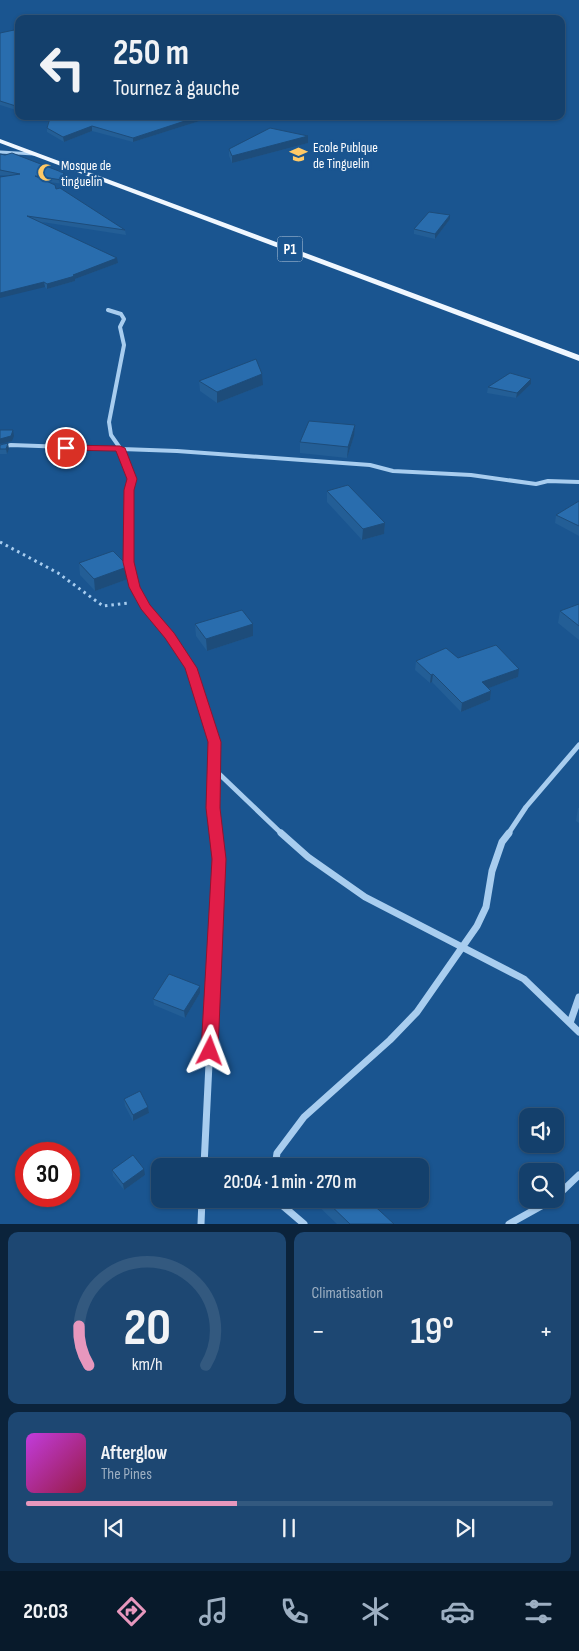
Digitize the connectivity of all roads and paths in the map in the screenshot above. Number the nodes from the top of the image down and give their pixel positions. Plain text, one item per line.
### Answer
1 (0, 141) edge
2 (0, 152) edge
3 (34, 154) junction
4 (108, 310) dead end
5 (579, 358) edge
6 (0, 447) edge
7 (120, 448) junction
8 (579, 482) edge
9 (0, 542) edge
10 (142, 601) junction
11 (579, 745) edge
12 (214, 769) junction
13 (460, 947) junction
14 (579, 997) edge
15 (570, 1023) junction
16 (579, 1032) edge
17 (204, 1158) edge
18 (276, 1158) edge
19 (579, 1175) edge
20 (564, 1189) edge
21 (202, 1208) edge
22 (286, 1208) edge
23 (539, 1208) edge
24 (201, 1224) edge
25 (304, 1224) edge
26 (509, 1224) edge

1 - 3 main road, P1
2 - 3 street
3 - 5 main road, P1
4 - 7 street
6 - 7 street
7 - 8 street
7 - 10 street
9 - 10 path
10 - 12 street
11 - 13 street
12 - 13 street
12 - 17 street
13 - 15 street
13 - 18 street
14 - 15 street
15 - 16 street
19 - 20 street
21 - 24 street
22 - 25 street
23 - 26 street

